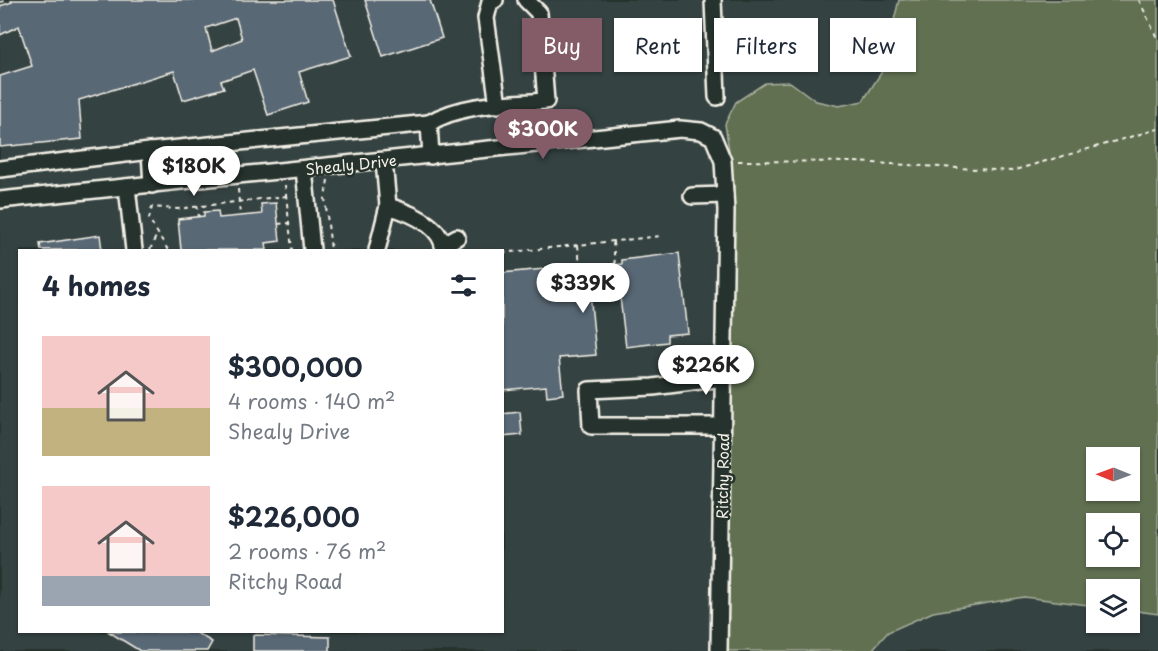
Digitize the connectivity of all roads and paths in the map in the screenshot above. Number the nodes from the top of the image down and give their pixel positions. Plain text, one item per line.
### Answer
1 (5, 0) edge
2 (495, 0) edge
3 (526, 0) edge
4 (713, 0) edge
5 (1138, 0) edge
6 (0, 2) edge
7 (1158, 40) edge
8 (717, 97) dead end
9 (498, 105) junction
10 (429, 123) junction
11 (1158, 129) edge
12 (701, 131) joint
13 (150, 151) junction
14 (431, 156) junction
15 (384, 161) junction
16 (723, 161) junction
17 (0, 169) edge
18 (304, 169) junction
19 (327, 177) dead end
20 (285, 181) dead end
21 (152, 185) junction
22 (237, 186) dead end
23 (127, 187) junction
24 (725, 195) junction
25 (286, 196) junction
26 (692, 196) dead end
27 (0, 200) edge
28 (239, 201) junction
29 (197, 204) junction
30 (388, 206) junction
31 (240, 216) dead end
32 (199, 217) dead end
33 (289, 223) junction
34 (278, 224) dead end
35 (157, 234) junction
36 (662, 236) dead end
37 (458, 237) dead end
38 (613, 242) junction
39 (578, 245) junction
40 (443, 248) edge
41 (134, 249) edge
42 (150, 249) edge
43 (168, 249) edge
44 (292, 249) edge
45 (312, 249) edge
46 (331, 249) edge
47 (377, 249) edge
48 (504, 253) edge
49 (615, 265) dead end
50 (580, 266) dead end
51 (723, 378) junction
52 (722, 426) junction
53 (719, 651) edge

1 - 6 path
2 - 9 street
3 - 9 street
4 - 8 street
5 - 7 path
9 - 10 street
10 - 13 street
10 - 14 street
11 - 16 path
12 - 14 street, Shealy Drive
12 - 16 street, Ritchy Road
13 - 17 street
13 - 21 street
14 - 15 street, Shealy Drive
15 - 18 street, Shealy Drive
15 - 30 street
16 - 24 street, Ritchy Road
18 - 21 street, Shealy Drive
18 - 45 street
19 - 46 path
20 - 25 path
21 - 23 street, Shealy Drive
22 - 28 path
23 - 27 street, Shealy Drive
23 - 41 street
24 - 26 street
24 - 51 street, Ritchy Road
25 - 28 path
25 - 33 path
28 - 29 path
28 - 31 path
29 - 32 path
29 - 35 path
30 - 40 street
30 - 47 street
33 - 34 path
33 - 44 path
35 - 42 path
35 - 43 path
36 - 38 path
37 - 40 street
38 - 39 path
38 - 49 path
39 - 48 path
39 - 50 path
51 - 52 street, Ritchy Road
51 - 52 street
52 - 53 street, Ritchy Road

